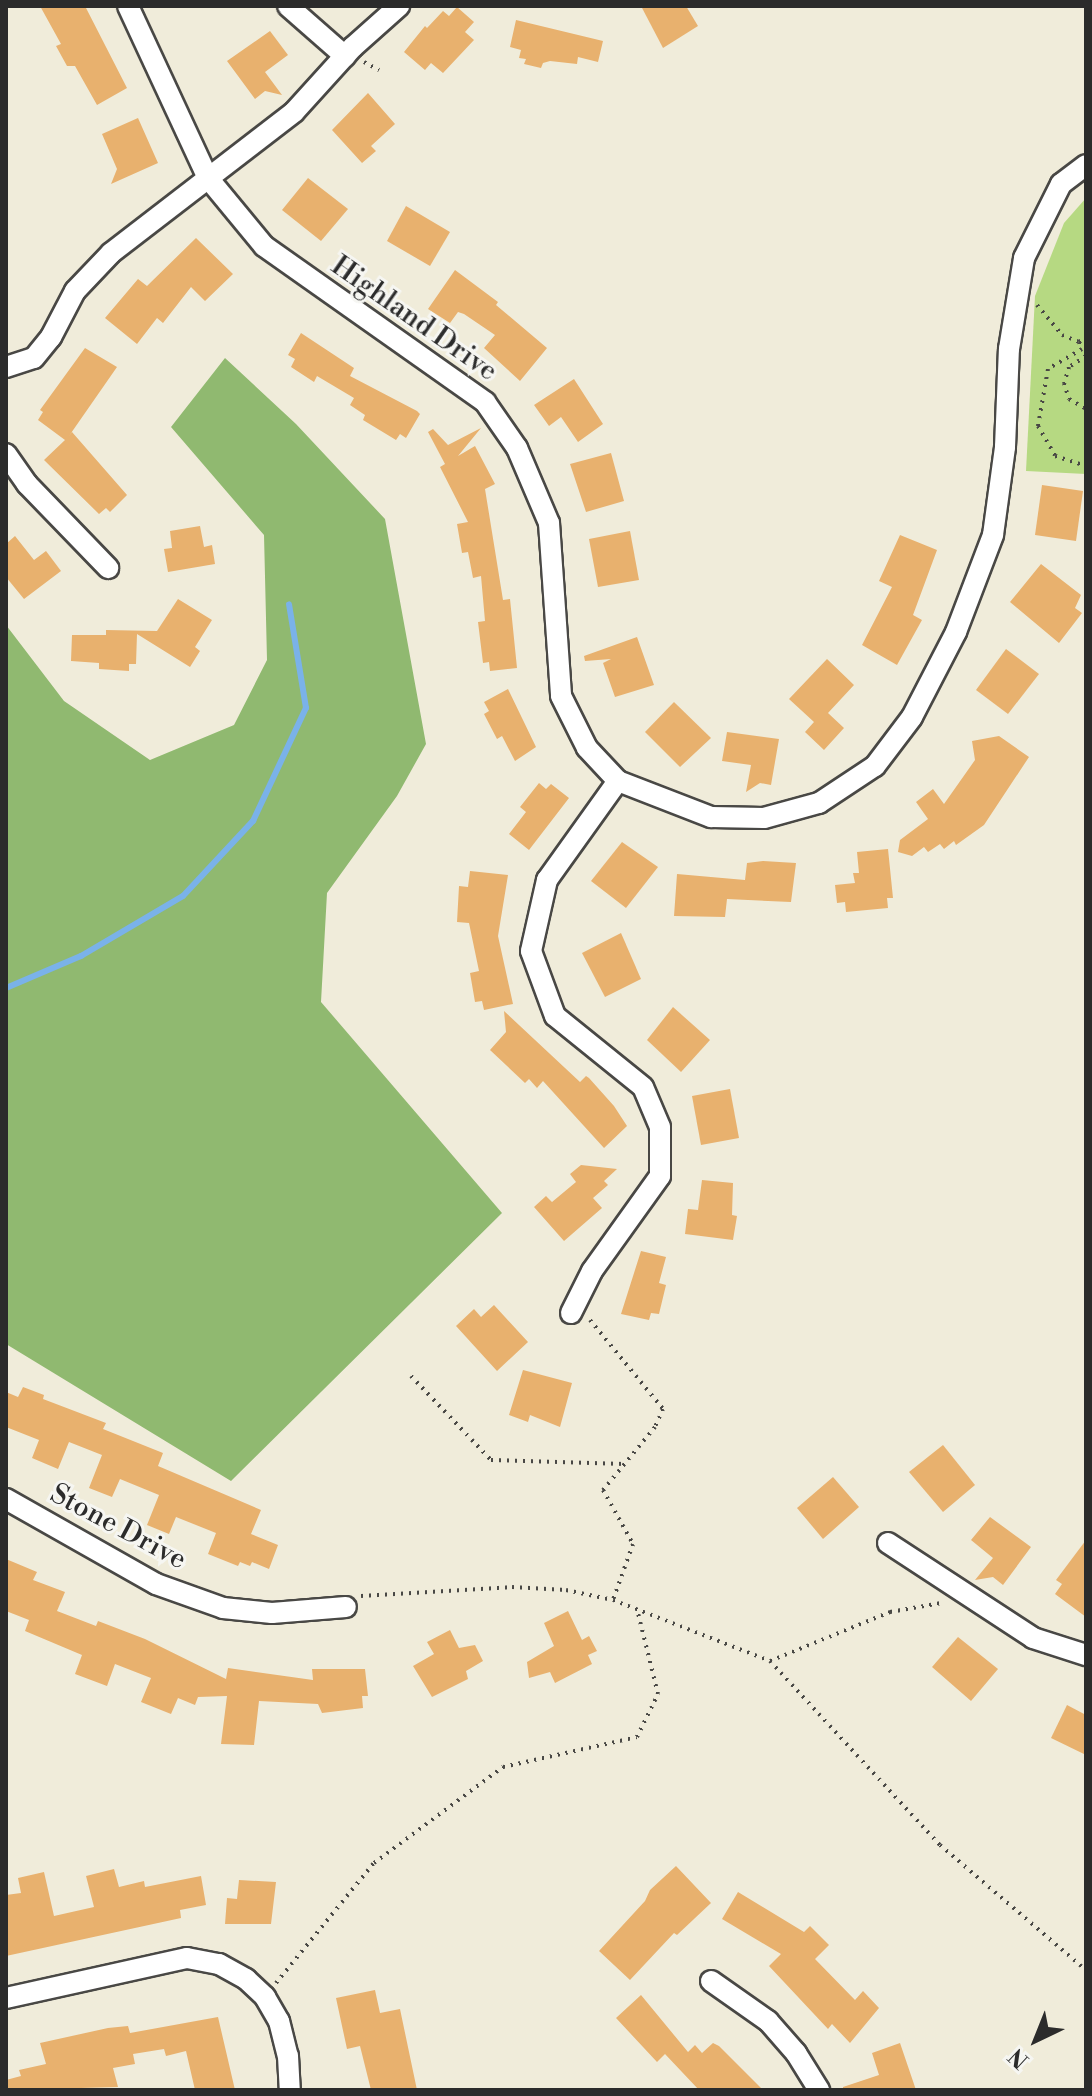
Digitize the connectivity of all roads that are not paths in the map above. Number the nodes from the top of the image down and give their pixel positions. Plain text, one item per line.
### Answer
1 (128, 6) edge
2 (288, 6) edge
3 (399, 6) edge
4 (353, 58) junction
5 (1086, 165) edge
6 (208, 178) junction
7 (6, 367) edge
8 (6, 454) edge
9 (108, 568) dead end
10 (618, 781) junction
11 (572, 1310) road end
12 (6, 1499) edge
13 (888, 1543) dead end
14 (346, 1607) road end
15 (1086, 1655) edge
16 (711, 1981) dead end
17 (6, 1998) edge
18 (290, 2090) edge
19 (819, 2090) edge

1 - 6 street, Highland Drive
2 - 4 street
3 - 4 street
4 - 6 street
5 - 10 street, Highland Drive
6 - 7 street
6 - 10 street, Highland Drive
8 - 9 street
10 - 11 street
12 - 14 street, Stone Drive
13 - 15 street
16 - 19 street
17 - 18 street

